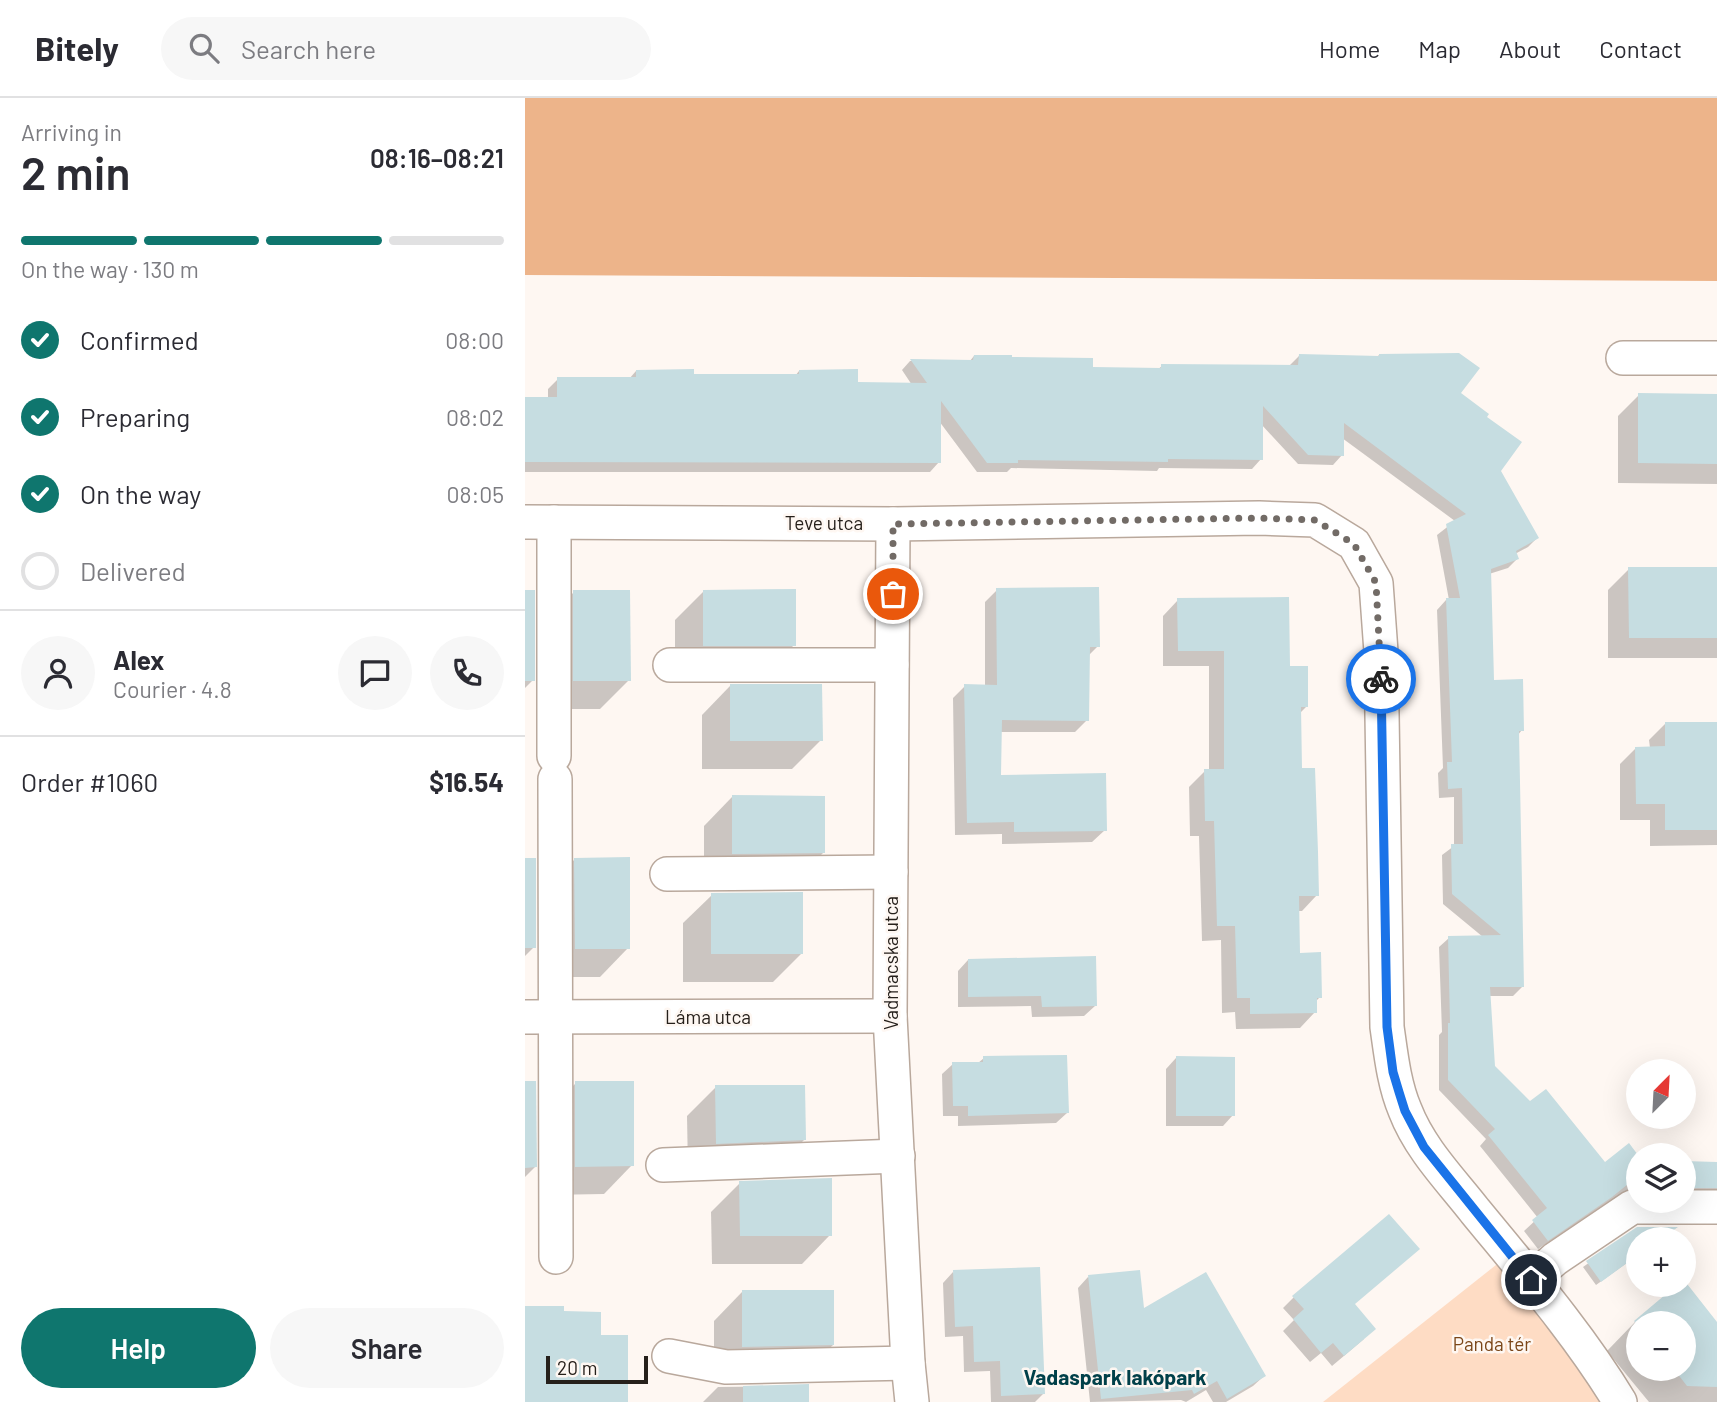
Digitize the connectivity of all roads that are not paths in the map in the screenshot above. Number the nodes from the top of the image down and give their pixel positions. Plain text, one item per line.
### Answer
1 (1623, 358) dead end
2 (1717, 358) edge
3 (540, 522) edge
4 (893, 524) junction
5 (892, 664) junction
6 (670, 665) dead end
7 (891, 872) junction
8 (667, 874) dead end
9 (890, 1016) junction
10 (540, 1017) edge
11 (898, 1156) junction
12 (663, 1165) dead end
13 (1717, 1207) edge
14 (556, 1257) dead end
15 (1531, 1280) junction
16 (669, 1356) dead end
17 (908, 1363) junction
18 (912, 1402) edge
19 (1621, 1402) edge

1 - 2 street
3 - 4 street, Teve utca
3 - 10 street
4 - 5 street, Vadmacska utca
4 - 15 street, Teve utca
5 - 6 street
5 - 7 street, Vadmacska utca
7 - 8 street
7 - 9 street, Vadmacska utca
9 - 10 street, Láma utca
9 - 11 street, Vadmacska utca
10 - 14 street
11 - 12 street
11 - 17 street, Vadmacska utca
13 - 15 street
15 - 19 street, Teve utca
16 - 17 street
17 - 18 street, Vadmacska utca

